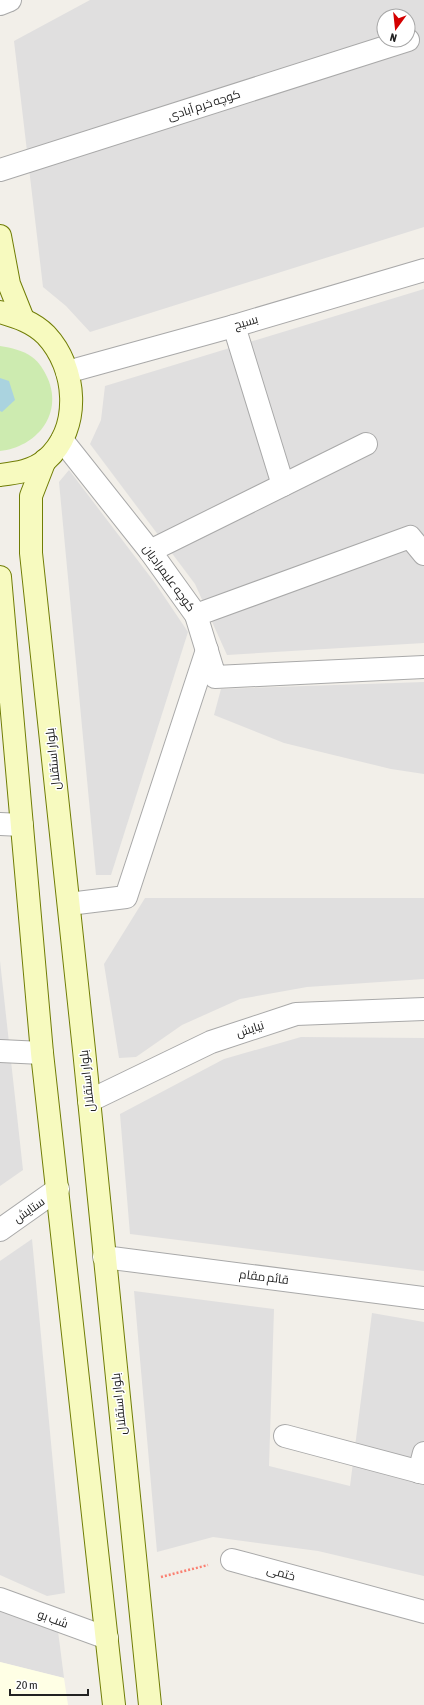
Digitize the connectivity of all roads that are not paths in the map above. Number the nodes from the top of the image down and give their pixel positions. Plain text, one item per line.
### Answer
1 (10, 0) edge
2 (0, 4) edge
3 (383, 48) edge
4 (0, 170) edge
5 (0, 236) edge
6 (424, 270) edge
7 (0, 312) edge
8 (23, 319) junction
9 (234, 326) junction
10 (67, 372) junction
11 (62, 440) junction
12 (366, 444) dead end
13 (45, 460) junction
14 (0, 475) edge
15 (283, 485) junction
16 (150, 551) junction
17 (424, 554) edge
18 (0, 577) edge
19 (196, 615) junction
20 (207, 650) junction
21 (424, 667) edge
22 (0, 824) edge
23 (22, 825) junction
24 (69, 904) junction
25 (424, 1009) edge
26 (0, 1052) edge
27 (42, 1053) junction
28 (89, 1101) junction
29 (58, 1189) junction
30 (0, 1230) edge
31 (104, 1257) junction
32 (424, 1298) edge
33 (285, 1436) dead end
34 (422, 1466) edge
35 (232, 1560) road end
36 (0, 1599) edge
37 (424, 1612) edge
38 (107, 1638) junction
39 (114, 1705) edge
40 (150, 1705) edge

1 - 2 street
3 - 4 street, کوچه خرم آبادی
5 - 8 main road
6 - 9 street, بسیج
7 - 8 main road
8 - 10 main road
9 - 10 street, بسیج
9 - 15 street
10 - 11 main road
11 - 13 main road
11 - 16 street, کوچه علیمرادیان
12 - 15 street
13 - 14 main road
13 - 24 main road, بلوار استقلال
15 - 16 street
16 - 19 street, کوچه علیمرادیان
17 - 19 street
18 - 23 main road
19 - 20 street, کوچه علیمرادیان
20 - 21 street, کوچه علیمرادیان
20 - 24 street
22 - 23 street
23 - 27 main road
24 - 28 main road, بلوار استقلال
25 - 28 street, نیایش
26 - 27 street
27 - 29 main road
28 - 31 main road, بلوار استقلال
29 - 30 street, ستایش
29 - 38 main road
31 - 32 street, قائم مقام
31 - 40 main road, بلوار استقلال
33 - 34 street
35 - 37 street, ختمی
36 - 38 street, شب بو
38 - 39 main road

